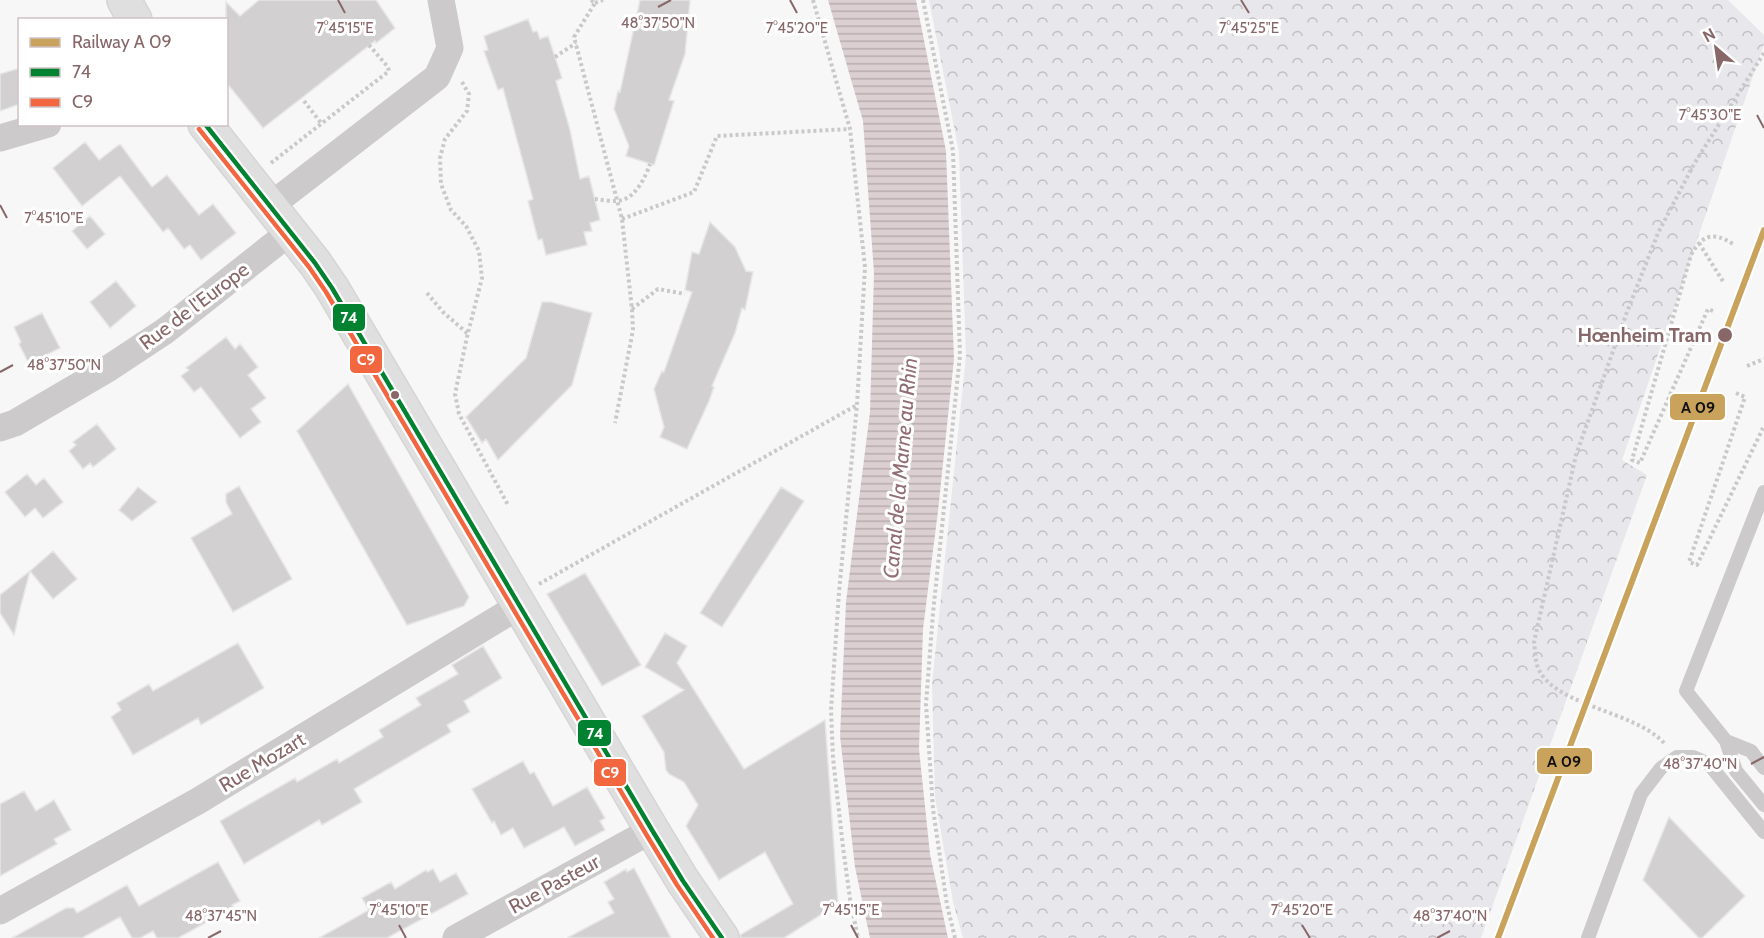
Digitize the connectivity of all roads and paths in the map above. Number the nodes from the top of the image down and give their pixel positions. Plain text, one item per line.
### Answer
1 (124, 0) edge
2 (441, 0) edge
3 (603, 0) edge
4 (813, 0) edge
5 (923, 0) edge
6 (593, 2) edge
7 (134, 18) edge
8 (576, 43) junction
9 (369, 45) dead end
10 (450, 48) junction
11 (1764, 53) edge
12 (555, 57) dead end
13 (304, 101) dead end
14 (321, 123) junction
15 (41, 126) edge
16 (207, 126) edge
17 (850, 129) junction
18 (0, 138) edge
19 (650, 164) dead end
20 (266, 168) dead end
21 (595, 199) dead end
22 (617, 201) junction
23 (270, 207) junction
24 (622, 219) junction
25 (290, 232) junction
26 (1699, 242) junction
27 (1733, 244) dead end
28 (1724, 283) dead end
29 (427, 293) dead end
30 (685, 294) dead end
31 (632, 310) junction
32 (1713, 311) dead end
33 (468, 334) junction
34 (1764, 359) edge
35 (1746, 366) dead end
36 (1736, 393) dead end
37 (857, 405) junction
38 (615, 423) dead end
39 (1764, 426) edge
40 (0, 428) edge
41 (1764, 492) edge
42 (508, 505) dead end
43 (517, 602) junction
44 (1726, 741) junction
45 (1677, 757) junction
46 (1764, 768) edge
47 (1764, 805) edge
48 (652, 830) junction
49 (1764, 832) edge
50 (0, 911) edge
51 (456, 938) edge
52 (722, 938) edge
53 (858, 938) edge
54 (955, 938) edge
55 (1588, 938) edge

1 - 7 main road
2 - 10 street
3 - 6 path
4 - 17 path
5 - 54 path
6 - 8 path
8 - 12 path
8 - 22 path
9 - 14 path
10 - 23 street
10 - 33 path
11 - 45 path
13 - 14 path
14 - 20 path
15 - 18 street
16 - 23 main road
17 - 24 path
17 - 37 path
19 - 22 path
21 - 22 path
22 - 24 path
23 - 25 main road
24 - 31 path
25 - 40 street, Rue de l'Europe
25 - 43 main road
26 - 27 path
26 - 28 path
26 - 32 path
29 - 33 path
30 - 31 path
31 - 38 path
33 - 42 path
34 - 35 path
36 - 39 path
37 - 43 path
37 - 53 path
41 - 44 lane
43 - 48 main road
43 - 50 street, Rue Mozart
44 - 46 lane
44 - 47 lane
45 - 49 lane
45 - 55 lane
48 - 51 street, Rue Pasteur
48 - 52 main road

